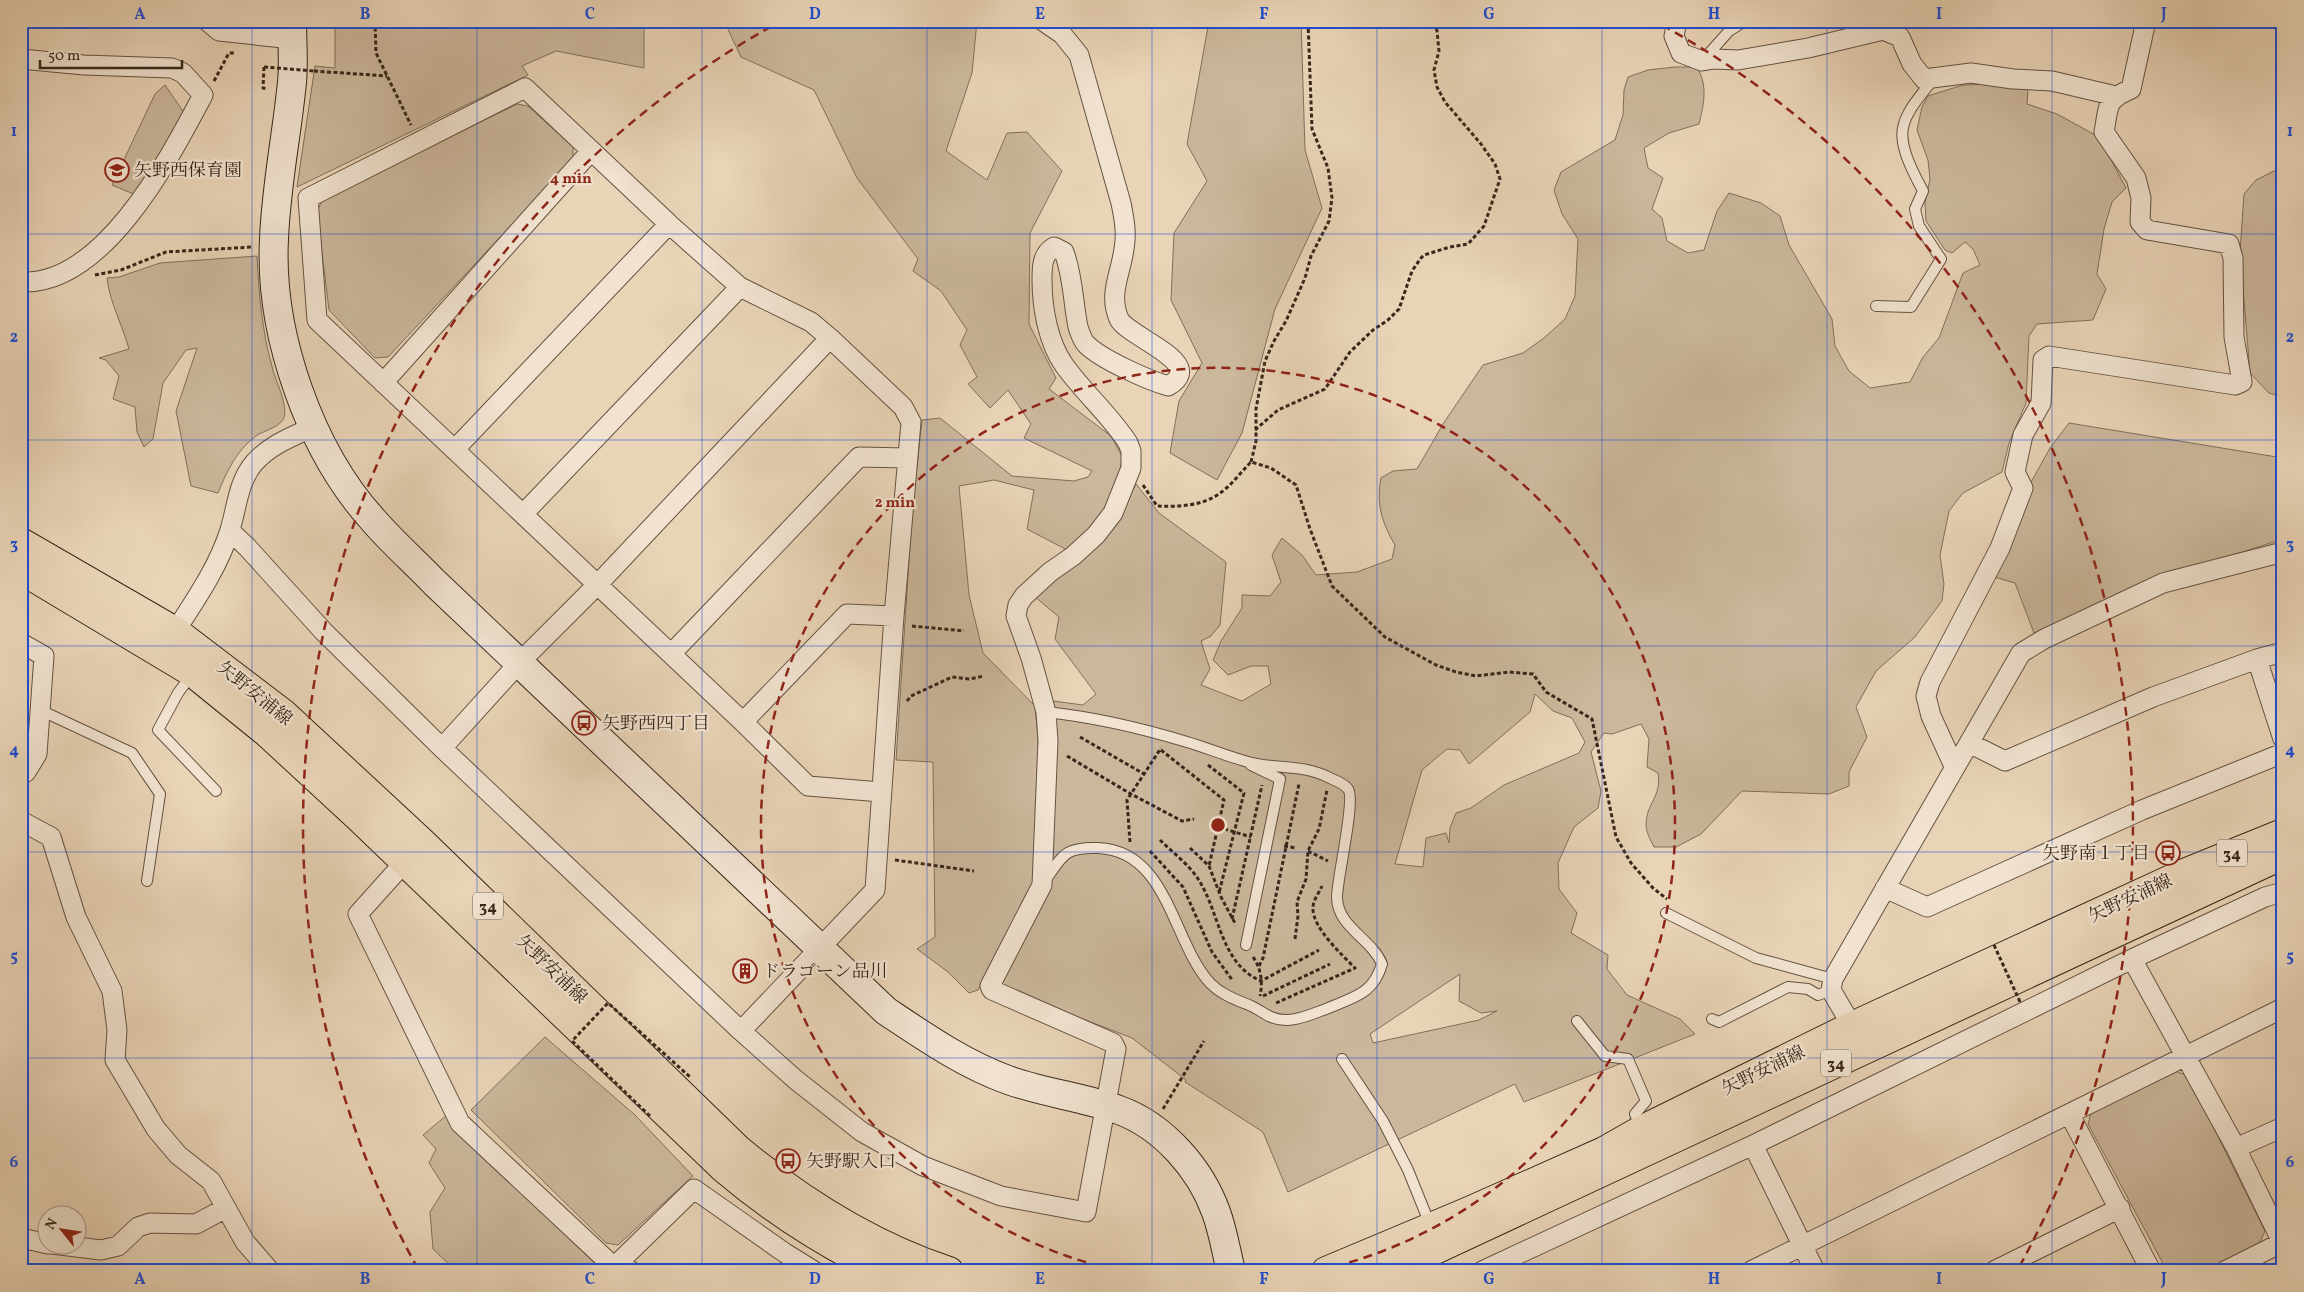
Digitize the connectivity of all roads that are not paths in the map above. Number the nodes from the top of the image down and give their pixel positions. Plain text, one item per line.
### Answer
1 (207, 21) edge
2 (1043, 21) edge
3 (1677, 21) edge
4 (1745, 21) edge
5 (2146, 21) edge
6 (292, 30) edge
7 (21, 59) edge
8 (1702, 61) junction
9 (1934, 77) junction
10 (2116, 96) junction
11 (591, 151) junction
12 (669, 224) junction
13 (21, 282) edge
14 (740, 287) junction
15 (1876, 306) dead end
16 (830, 338) junction
17 (383, 383) junction
18 (312, 427) junction
19 (454, 449) junction
20 (907, 458) junction
21 (524, 513) junction
22 (230, 531) junction
23 (22, 543) edge
24 (2283, 552) edge
25 (21, 570) edge
26 (598, 584) junction
27 (894, 620) junction
28 (168, 642) junction
29 (21, 643) edge
30 (2283, 652) edge
31 (671, 654) junction
32 (2257, 659) junction
33 (519, 663) junction
34 (193, 673) junction
35 (40, 710) junction
36 (1046, 712) junction
37 (743, 722) junction
38 (2283, 738) edge
39 (1969, 743) junction
40 (442, 748) junction
41 (2283, 753) edge
42 (1249, 762) junction
43 (1954, 766) junction
44 (21, 774) edge
45 (216, 791) dead end
46 (881, 792) junction
47 (21, 822) edge
48 (2283, 833) edge
49 (423, 843) junction
50 (2283, 855) edge
51 (404, 863) junction
52 (147, 882) dead end
53 (1042, 885) junction
54 (1885, 888) junction
55 (2283, 892) edge
56 (1666, 913) dead end
57 (1246, 945) dead end
58 (819, 949) junction
59 (2132, 959) junction
60 (1832, 985) junction
61 (2283, 1008) edge
62 (1712, 1019) dead end
63 (1578, 1021) dead end
64 (1852, 1026) junction
65 (741, 1031) junction
66 (2187, 1056) junction
67 (1342, 1059) dead end
68 (1104, 1106) junction
69 (2070, 1115) junction
70 (2283, 1127) edge
71 (1641, 1130) junction
72 (1753, 1145) junction
73 (2236, 1148) junction
74 (226, 1208) junction
75 (2120, 1208) junction
76 (1432, 1228) junction
77 (21, 1238) edge
78 (38, 1242) edge
79 (2282, 1242) edge
80 (1802, 1245) junction
81 (88, 1248) edge
82 (622, 1269) edge
83 (270, 1271) edge
84 (814, 1271) edge
85 (882, 1271) edge
86 (949, 1271) edge
87 (1231, 1271) edge
88 (1326, 1271) edge
89 (1390, 1271) edge
90 (1482, 1271) edge
91 (1751, 1271) edge
92 (1815, 1271) edge
93 (1994, 1271) edge
94 (2151, 1271) edge
95 (2225, 1271) edge

1 - 6 street
2 - 36 street
3 - 8 street
4 - 8 lane
5 - 10 street
6 - 18 street
7 - 13 street
8 - 9 street
9 - 10 street
9 - 15 lane
10 - 43 street
11 - 12 street
11 - 17 street
11 - 17 street
12 - 14 street
12 - 19 street
14 - 16 street
14 - 21 street
16 - 20 street
16 - 26 street
17 - 19 street
18 - 22 street
18 - 33 street
19 - 21 street
20 - 27 street
20 - 31 street
21 - 26 street
22 - 28 street
22 - 40 street
23 - 28 main road, 矢野安浦線 / 34
24 - 39 street
25 - 28 main road, 矢野安浦線 / 34
26 - 31 street
26 - 33 street
27 - 37 street
27 - 46 street
28 - 34 main road, 矢野安浦線 / 34
28 - 49 main road, 矢野安浦線 / 34
29 - 35 street
30 - 32 street
31 - 37 street
32 - 38 street
32 - 39 street
33 - 40 street
33 - 58 street
34 - 45 lane
34 - 51 main road, 矢野安浦線 / 34
35 - 44 street
35 - 52 lane
36 - 42 lane
36 - 53 street
37 - 46 street
39 - 43 street
40 - 65 street
41 - 54 street
42 - 53 lane
42 - 57 lane
43 - 54 street
46 - 58 street
47 - 74 street
48 - 64 main road, 矢野安浦線 / 34
49 - 51 street
49 - 86 main road, 矢野安浦線 / 34
50 - 89 main road, 矢野安浦線 / 34
51 - 82 street
51 - 85 main road, 矢野安浦線 / 34
53 - 68 street
54 - 60 street
55 - 59 street
56 - 60 lane
58 - 65 street
58 - 68 street
59 - 66 street
59 - 72 street
60 - 62 lane
60 - 64 street
61 - 66 street
63 - 71 lane
64 - 71 main road, 矢野安浦線 / 34
65 - 68 street
66 - 69 street
66 - 73 street
67 - 76 lane
68 - 87 street
69 - 75 street
69 - 80 street
70 - 73 street
71 - 76 main road, 矢野安浦線 / 34
72 - 80 street
72 - 90 street
73 - 79 street
74 - 81 street
74 - 83 street
75 - 93 street
75 - 94 street
76 - 88 main road, 矢野安浦線 / 34
77 - 78 street
79 - 95 street
80 - 91 street
80 - 92 street
82 - 84 street

